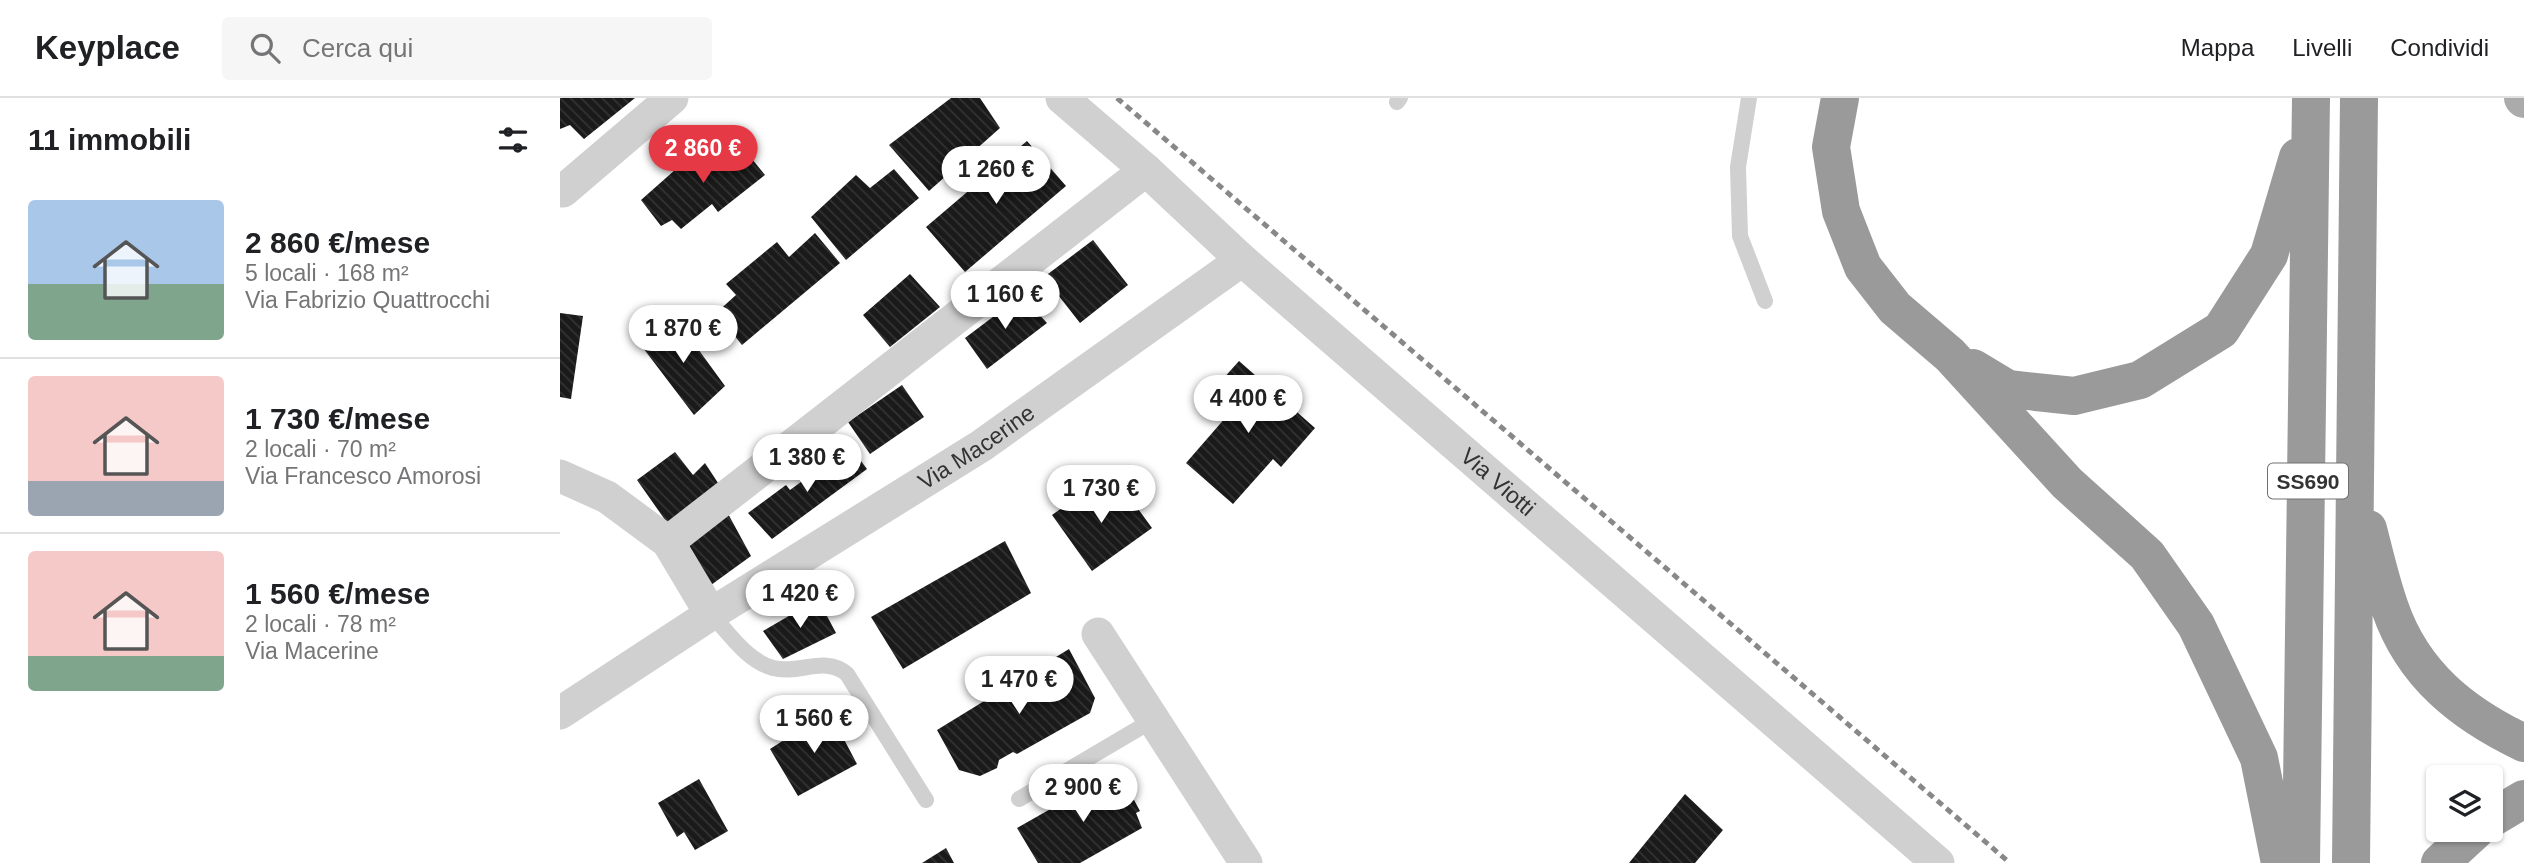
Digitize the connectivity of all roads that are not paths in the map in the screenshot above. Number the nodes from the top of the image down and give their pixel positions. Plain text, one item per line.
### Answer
1 (672, 98) edge
2 (1062, 98) edge
3 (1749, 98) edge
4 (1840, 98) edge
5 (2359, 98) edge
6 (2311, 106) edge
7 (1146, 170) junction
8 (563, 191) dead end
9 (1242, 260) junction
10 (1765, 301) dead end
11 (1950, 355) junction
12 (560, 476) edge
13 (2356, 481) junction
14 (668, 542) junction
15 (711, 614) junction
16 (1098, 634) dead end
17 (560, 713) edge
18 (1153, 720) junction
19 (2524, 743) edge
20 (1019, 799) dead end
21 (2524, 799) edge
22 (926, 800) dead end
23 (2503, 811) edge
24 (2463, 842) edge
25 (1246, 863) edge
26 (1938, 863) edge
27 (2280, 863) edge
28 (2301, 863) edge
29 (2351, 863) edge
30 (2440, 863) edge

1 - 8 street
2 - 7 street, Via Viotti
3 - 10 lane
4 - 11 highway
5 - 13 highway, SS690
6 - 11 highway
6 - 28 highway, SS690
7 - 9 street, Via Viotti
7 - 14 street
9 - 15 street, Via Macerine
9 - 26 street, Via Viotti
11 - 27 highway
12 - 14 street
13 - 19 highway
13 - 29 highway, SS690
14 - 15 street
15 - 17 street, Via Macerine
15 - 22 lane
16 - 18 street
18 - 20 lane
18 - 25 street
21 - 23 highway
24 - 30 highway

